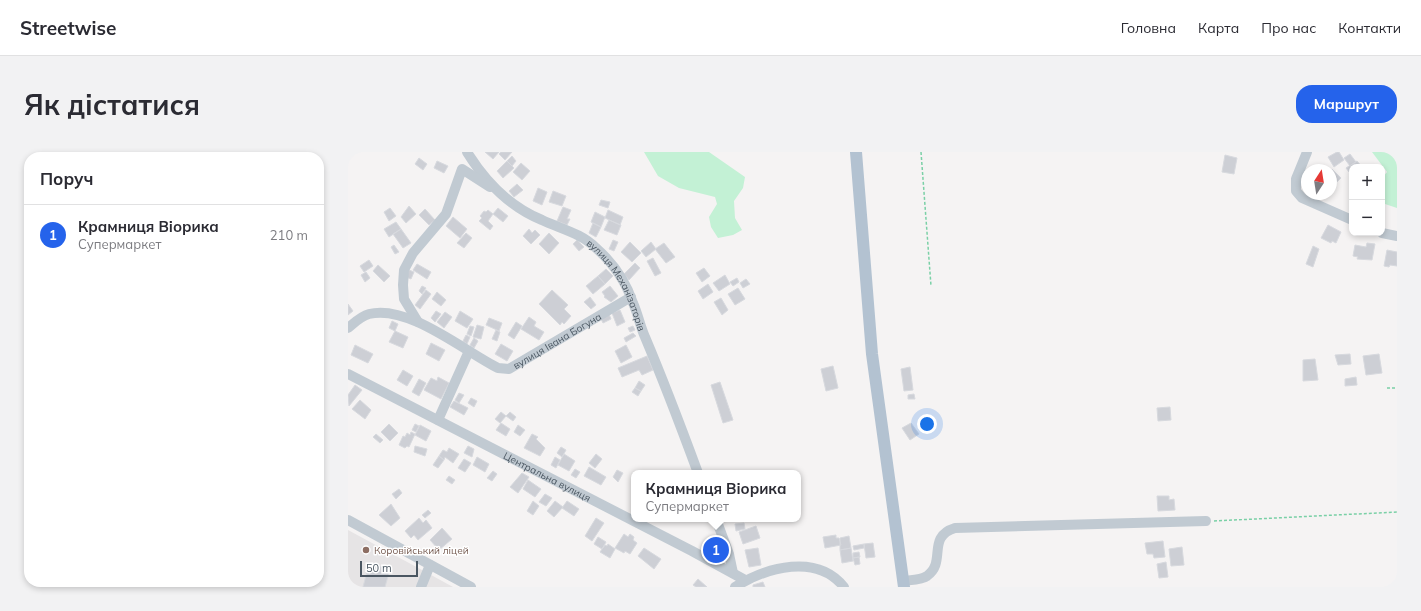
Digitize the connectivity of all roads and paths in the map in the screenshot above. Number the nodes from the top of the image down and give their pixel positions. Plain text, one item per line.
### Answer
1 (467, 152) edge
2 (856, 152) edge
3 (921, 152) edge
4 (1307, 152) edge
5 (496, 189) junction
6 (1349, 219) edge
7 (1385, 234) edge
8 (1397, 236) edge
9 (931, 286) dead end
10 (631, 297) junction
11 (418, 322) junction
12 (348, 328) edge
13 (469, 351) junction
14 (348, 374) edge
15 (1386, 388) dead end
16 (1397, 388) edge
17 (438, 420) junction
18 (697, 470) edge
19 (1397, 512) edge
20 (348, 520) edge
21 (631, 520) edge
22 (635, 522) edge
23 (717, 522) edge
24 (1206, 522) joint
25 (430, 565) junction
26 (733, 573) junction
27 (744, 584) edge
28 (903, 584) edge
29 (421, 587) edge
30 (471, 587) edge
31 (735, 587) edge
32 (844, 587) edge

1 - 5 street, вулиця Механізаторів
2 - 28 main road
3 - 9 path
4 - 6 street
5 - 10 street, вулиця Механізаторів
5 - 11 street, вулиця Івана Богуна
7 - 8 street
10 - 13 street, вулиця Івана Богуна
10 - 18 street, вулиця Механізаторів
11 - 12 street, вулиця Івана Богуна
11 - 13 street, вулиця Івана Богуна
13 - 17 street
14 - 17 street, Центральна вулиця
15 - 16 path
17 - 21 street, Центральна вулиця
19 - 24 path
20 - 25 street
22 - 26 street, Центральна вулиця
23 - 26 street
24 - 28 street
25 - 29 street
25 - 30 street
26 - 27 street, Центральна вулиця
27 - 31 street
27 - 32 street

